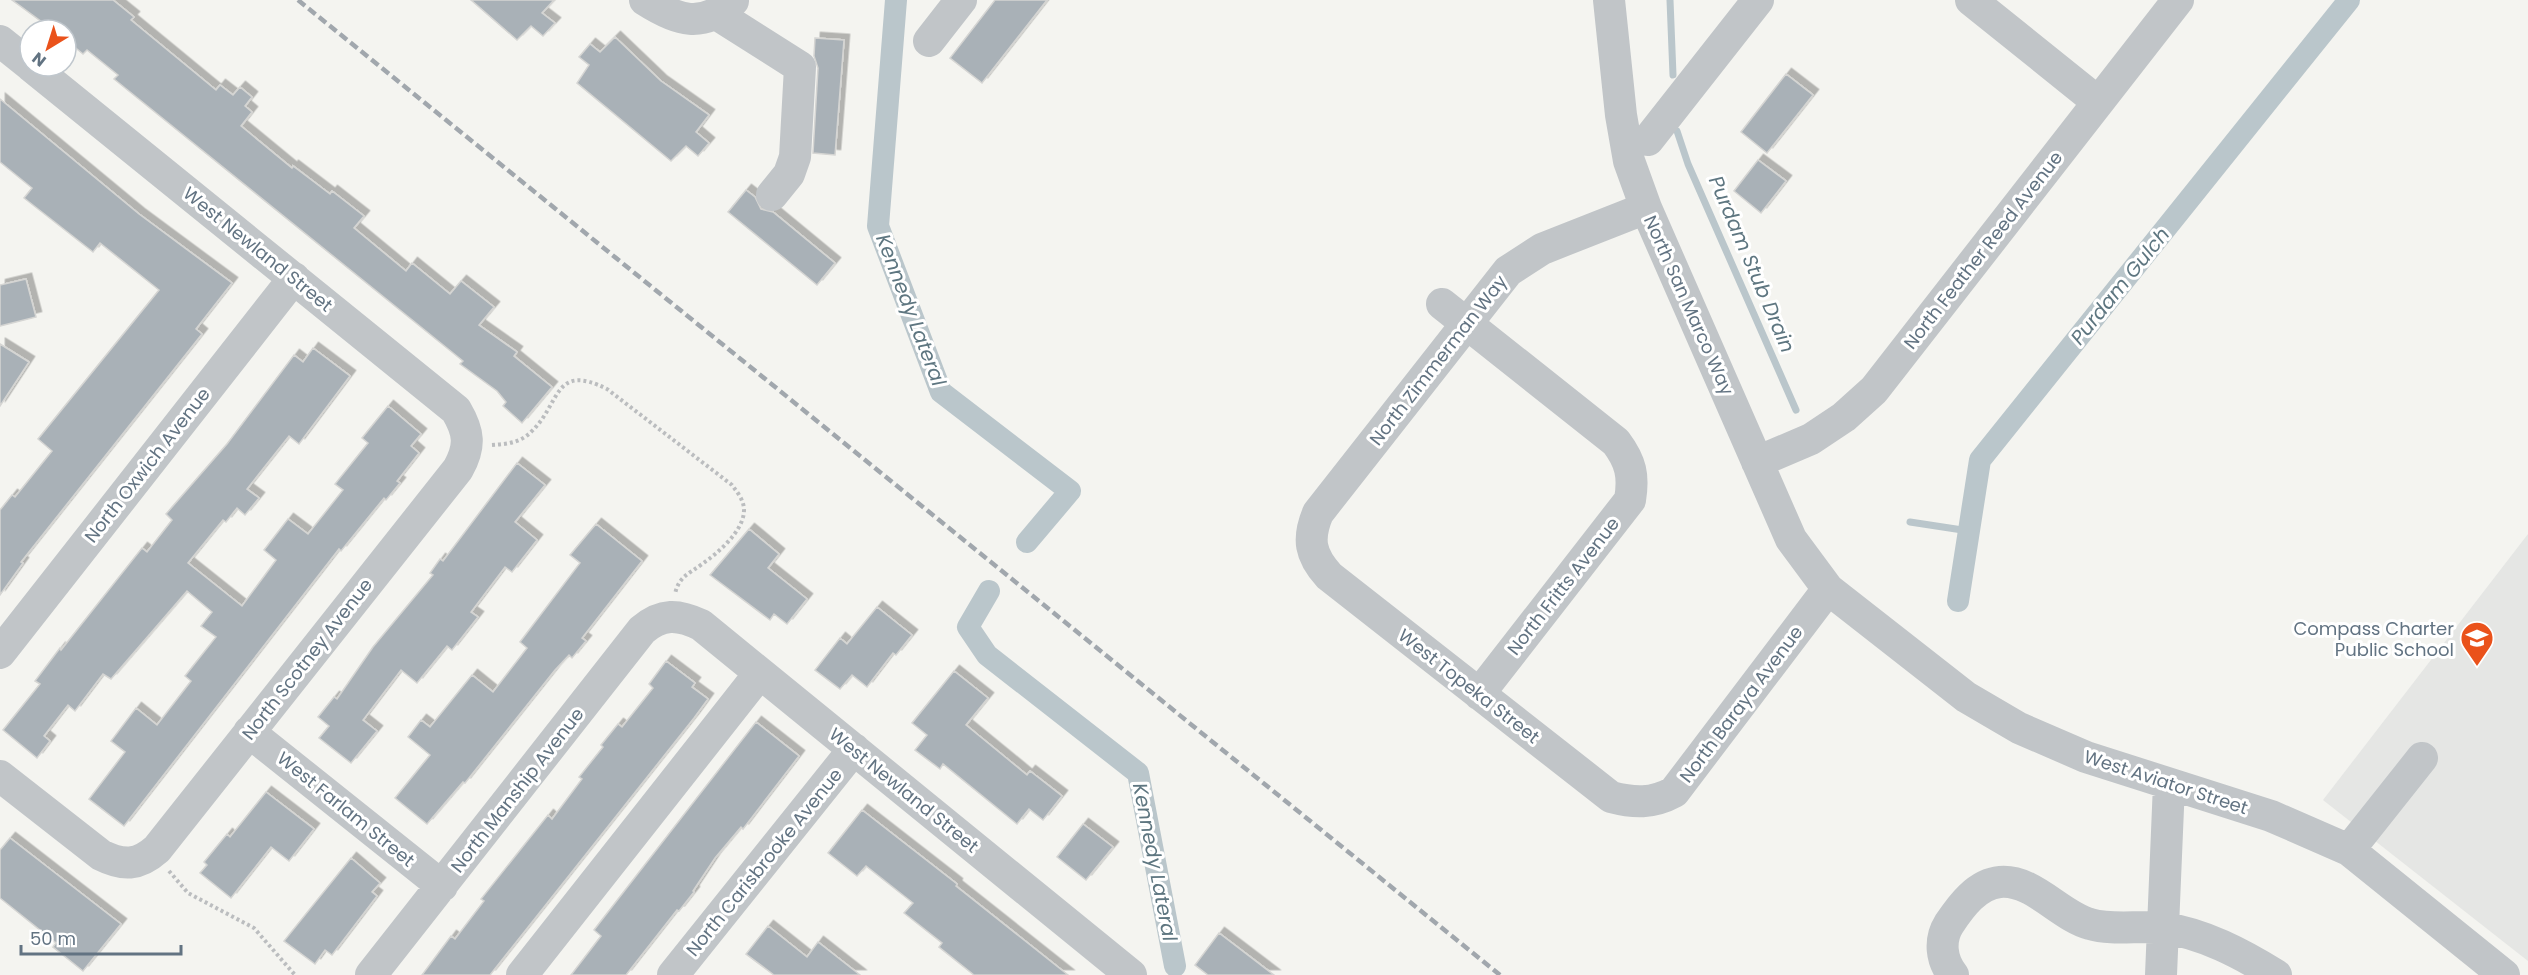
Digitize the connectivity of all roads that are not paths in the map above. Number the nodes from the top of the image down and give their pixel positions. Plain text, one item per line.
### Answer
1 (645, 0) edge
2 (961, 0) edge
3 (1609, 0) edge
4 (1758, 0) edge
5 (1971, 0) edge
6 (2178, 0) edge
7 (726, 7) edge
8 (929, 40) dead end
9 (0, 41) edge
10 (18, 55) edge
11 (47, 78) edge
12 (2098, 102) junction
13 (1648, 140) dead end
14 (772, 195) dead end
15 (1646, 208) junction
16 (294, 278) junction
17 (1442, 304) dead end
18 (1467, 324) junction
19 (478, 444) joint
20 (1757, 462) junction
21 (1311, 547) joint
22 (1828, 589) junction
23 (673, 606) joint
24 (0, 653) edge
25 (760, 673) junction
26 (1479, 694) junction
27 (249, 732) junction
28 (854, 750) junction
29 (2422, 758) dead end
30 (0, 776) edge
31 (2169, 784) junction
32 (1643, 803) joint
33 (2349, 850) junction
34 (442, 886) junction
35 (2164, 928) junction
36 (1948, 962) edge
37 (684, 971) edge
38 (2495, 972) edge
39 (371, 975) edge
40 (522, 975) edge
41 (1131, 975) edge
42 (2162, 975) edge
43 (2276, 975) edge

1 - 7 street
2 - 8 street
3 - 15 street, North San Marco Way
4 - 13 street
5 - 12 street
6 - 12 street, North Feather Reed Avenue
7 - 14 street
9 - 10 street, West Newland Street
11 - 16 street, West Newland Street
12 - 20 street, North Feather Reed Avenue
15 - 18 street, North Zimmerman Way
15 - 20 street, North San Marco Way
16 - 19 street, West Newland Street
16 - 24 street, North Oxwich Avenue
17 - 18 street
18 - 21 street, North Zimmerman Way
18 - 26 street, North Fritts Avenue
19 - 27 street, North Scotney Avenue
20 - 22 street, North San Marco Way
21 - 26 street, West Topeka Street
22 - 31 street, West Aviator Street
22 - 32 street, North Baraya Avenue
23 - 25 street, West Newland Street
23 - 34 street, North Manship Avenue
25 - 28 street, West Newland Street
25 - 40 street
26 - 32 street, West Topeka Street
27 - 30 street, North Scotney Avenue
27 - 34 street, West Farlam Street
28 - 37 street, North Carisbrooke Avenue
28 - 41 street, West Newland Street
29 - 33 street
31 - 33 street, West Aviator Street
31 - 35 street
33 - 38 street, West Aviator Street
34 - 39 street, North Manship Avenue
35 - 36 street
35 - 42 street
35 - 43 street

